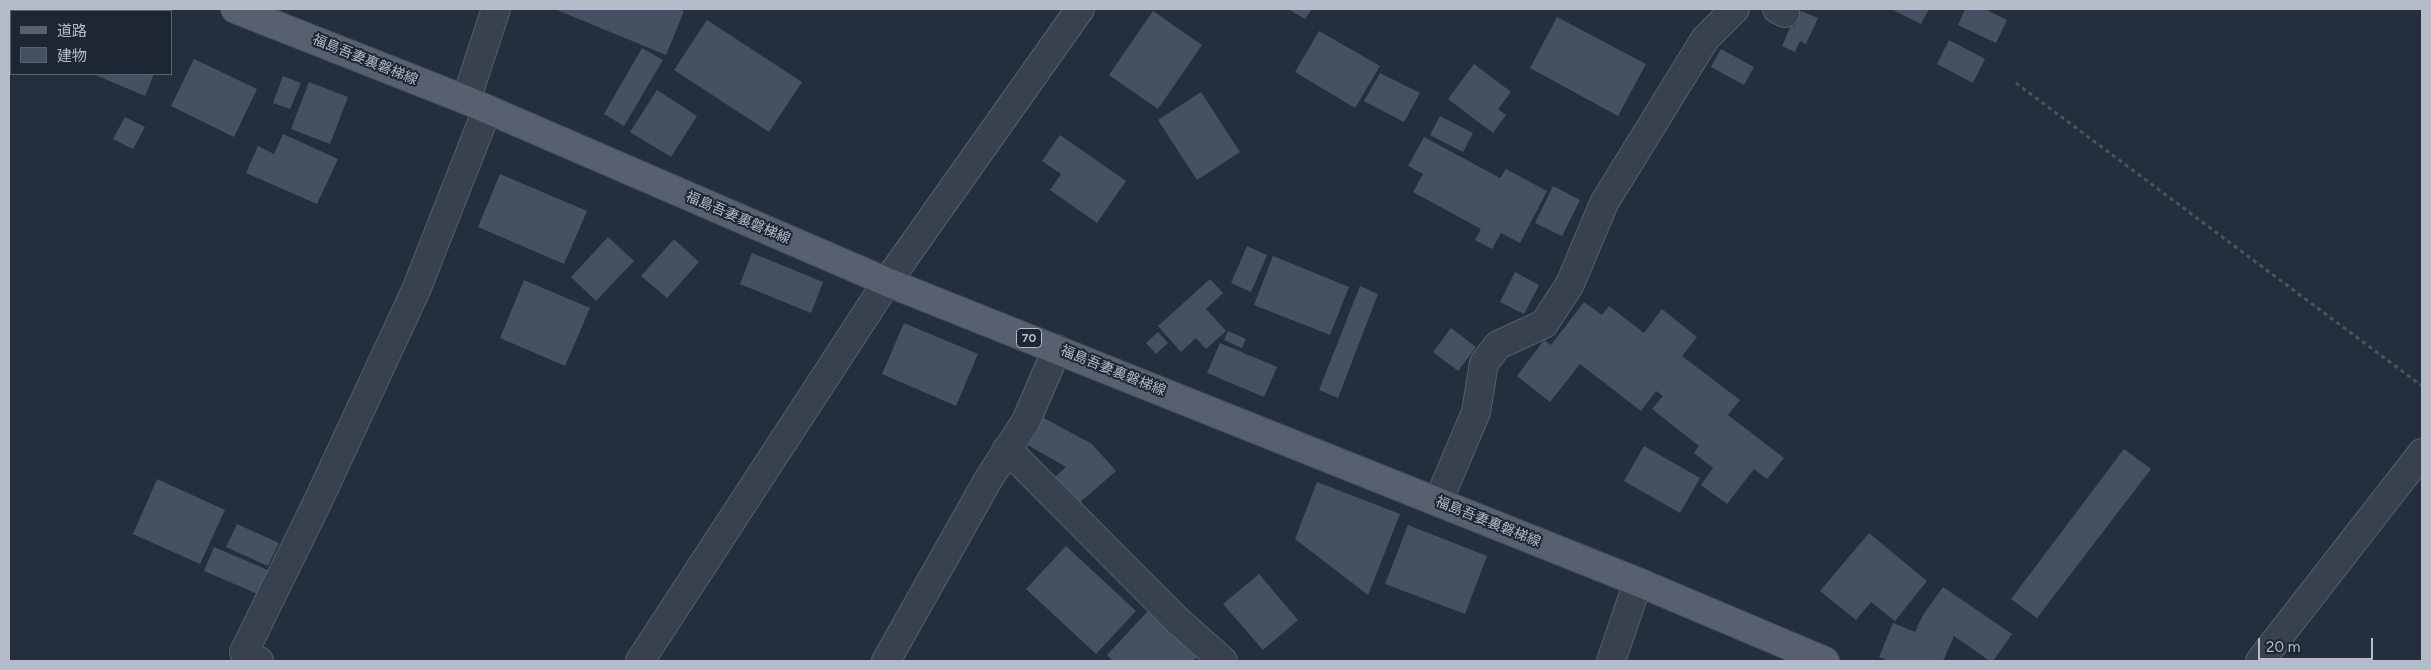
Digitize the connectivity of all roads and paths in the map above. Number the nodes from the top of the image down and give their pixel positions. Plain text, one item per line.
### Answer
1 (235, 9) edge
2 (496, 9) edge
3 (1080, 9) edge
4 (1735, 9) edge
5 (2016, 83) dead end
6 (476, 105) junction
7 (887, 282) junction
8 (1057, 349) junction
9 (2422, 386) edge
10 (1007, 450) junction
11 (2422, 453) edge
12 (1438, 502) junction
13 (1638, 582) junction
14 (259, 661) edge
15 (640, 661) edge
16 (886, 661) edge
17 (1223, 661) edge
18 (1611, 661) edge
19 (1825, 661) edge
20 (2260, 661) edge

1 - 6 main road, 福島吾妻裏磐梯線 / 70
2 - 6 street
3 - 7 street
4 - 12 street
5 - 9 path
6 - 7 main road, 福島吾妻裏磐梯線 / 70
6 - 14 street
7 - 8 main road, 福島吾妻裏磐梯線 / 70
7 - 15 street
8 - 10 street
8 - 12 main road, 福島吾妻裏磐梯線 / 70
10 - 16 street
10 - 17 street
11 - 20 street
12 - 13 main road, 福島吾妻裏磐梯線 / 70
13 - 18 street
13 - 19 main road, 福島吾妻裏磐梯線 / 70

